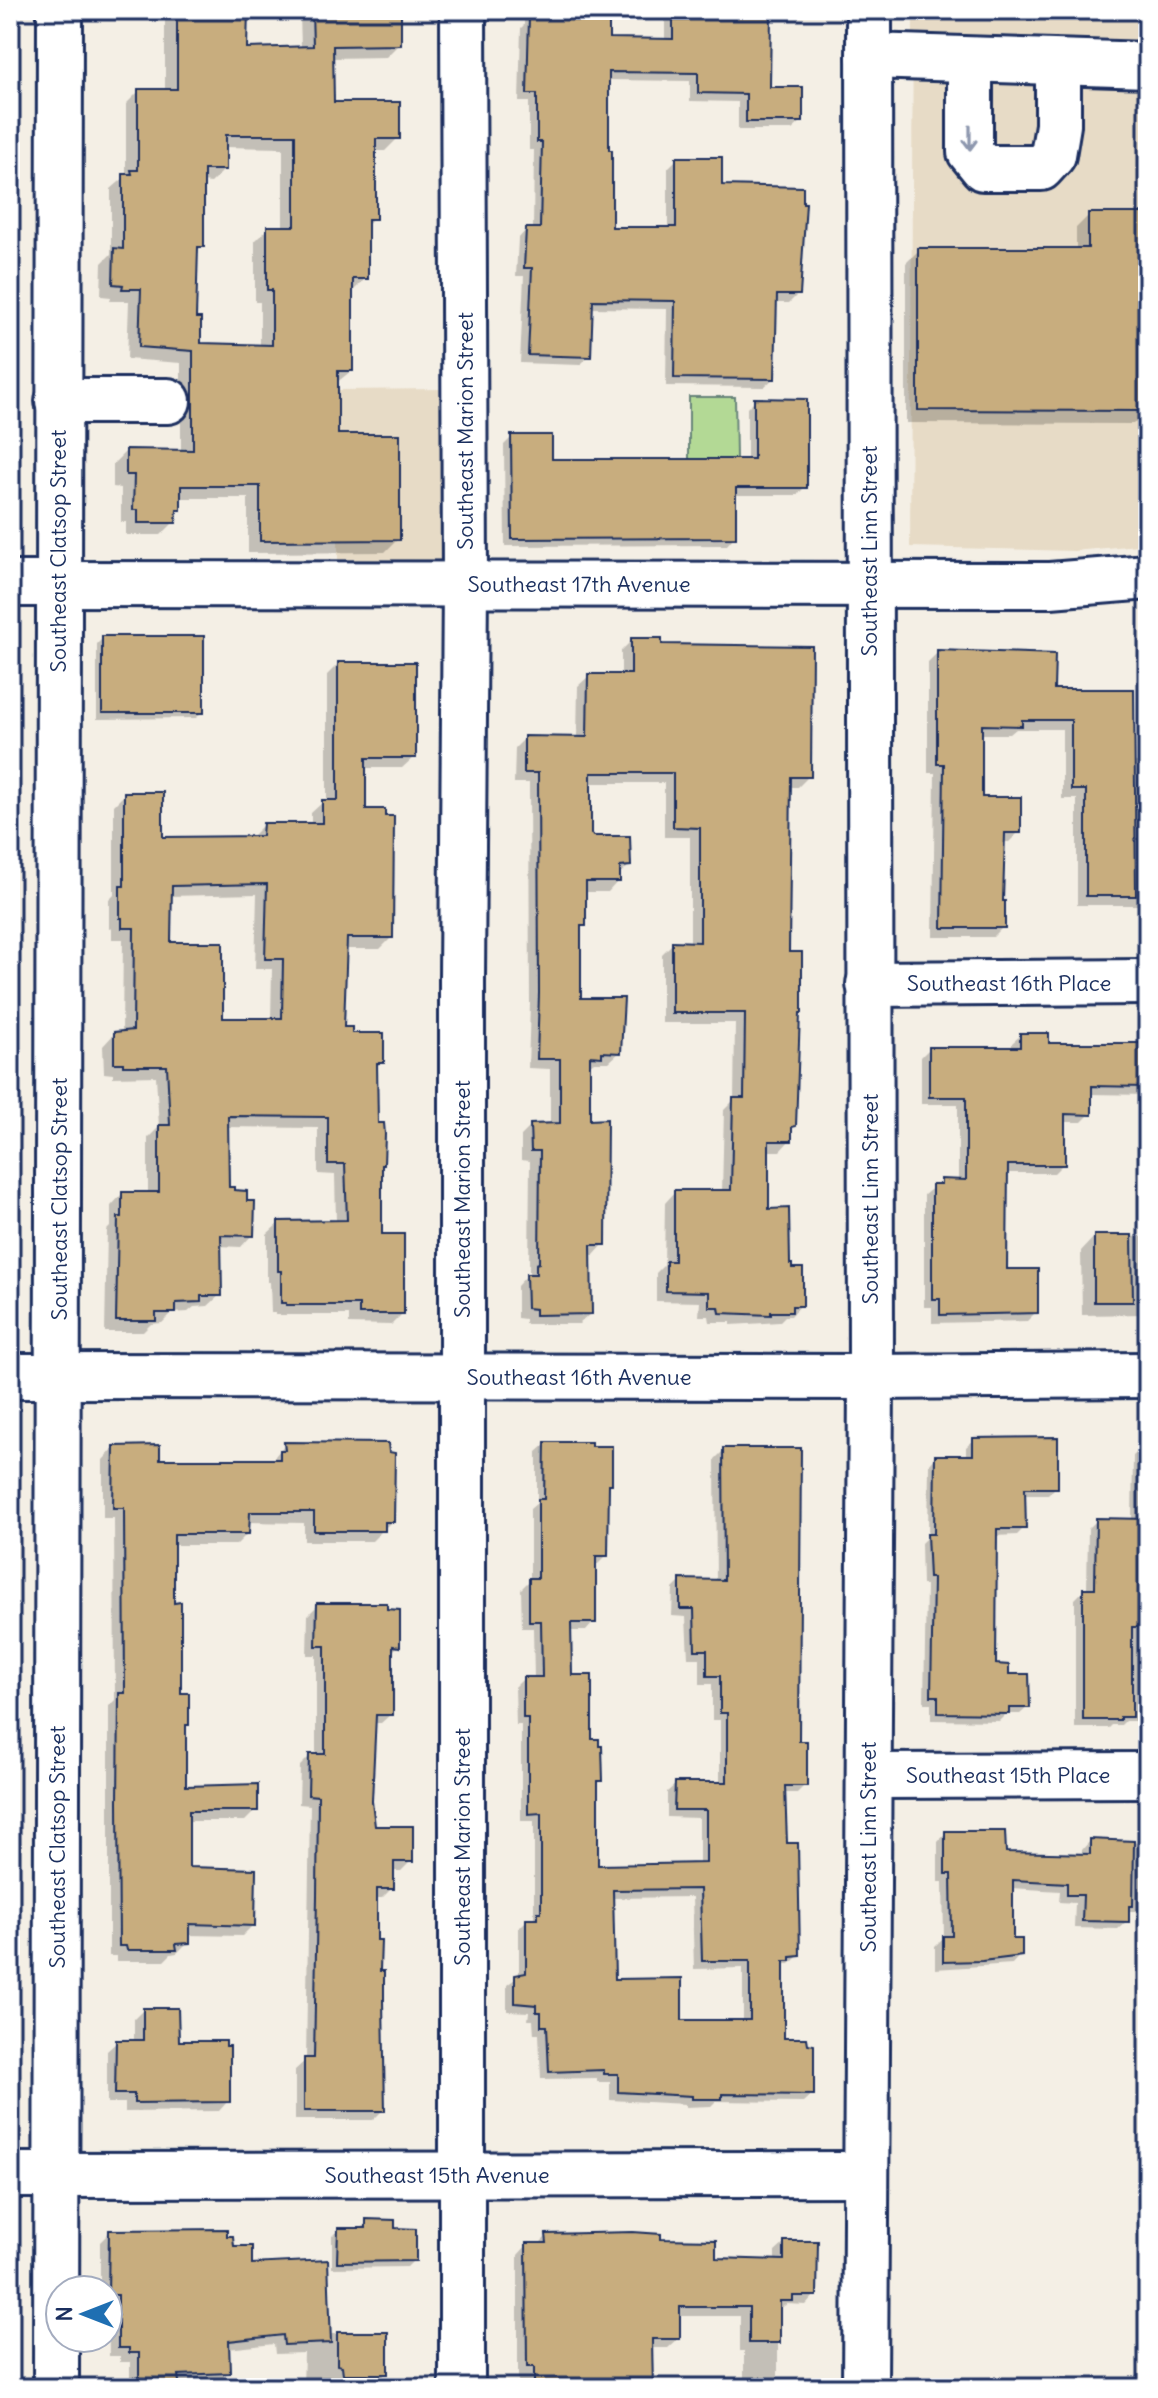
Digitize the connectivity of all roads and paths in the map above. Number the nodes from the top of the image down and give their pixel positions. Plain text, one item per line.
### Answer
1 (60, 10) edge
2 (463, 10) edge
3 (869, 10) edge
4 (869, 56) junction
5 (970, 60) junction
6 (1058, 63) junction
7 (1148, 65) edge
8 (58, 401) junction
9 (168, 401) dead end
10 (1148, 577) edge
11 (10, 584) edge
12 (57, 584) junction
13 (465, 584) junction
14 (870, 584) junction
15 (1148, 982) edge
16 (869, 984) junction
17 (1148, 1375) edge
18 (10, 1376) edge
19 (59, 1376) junction
20 (463, 1377) junction
21 (871, 1377) junction
22 (1148, 1775) edge
23 (869, 1776) junction
24 (865, 2174) junction
25 (10, 2175) edge
26 (55, 2175) junction
27 (462, 2175) junction
28 (56, 2388) edge
29 (462, 2388) edge
30 (865, 2388) edge

1 - 8 street, Southeast Clatsop Street
2 - 13 street, Southeast Marion Street
3 - 4 street, Southeast Linn Street
4 - 5 street
4 - 14 street, Southeast Linn Street
5 - 6 street
5 -> 6 street
6 - 7 street
8 - 9 street
8 - 12 street, Southeast Clatsop Street
10 - 14 street, Southeast 17th Avenue
11 - 12 street, Southeast 17th Avenue
12 - 13 street, Southeast 17th Avenue
12 - 19 street, Southeast Clatsop Street
13 - 14 street, Southeast 17th Avenue
13 - 20 street, Southeast Marion Street
14 - 16 street, Southeast Linn Street
15 - 16 street, Southeast 16th Place
16 - 21 street, Southeast Linn Street
17 - 21 street, Southeast 16th Avenue
18 - 19 street, Southeast 16th Avenue
19 - 20 street, Southeast 16th Avenue
19 - 26 street, Southeast Clatsop Street
20 - 21 street, Southeast 16th Avenue
20 - 27 street, Southeast Marion Street
21 - 23 street, Southeast Linn Street
22 - 23 street, Southeast 15th Place
23 - 24 street, Southeast Linn Street
24 - 27 street, Southeast 15th Avenue
24 - 30 street, Southeast Linn Street
25 - 26 street, Southeast 15th Avenue
26 - 27 street, Southeast 15th Avenue
26 - 28 street, Southeast Clatsop Street
27 - 29 street, Southeast Marion Street

